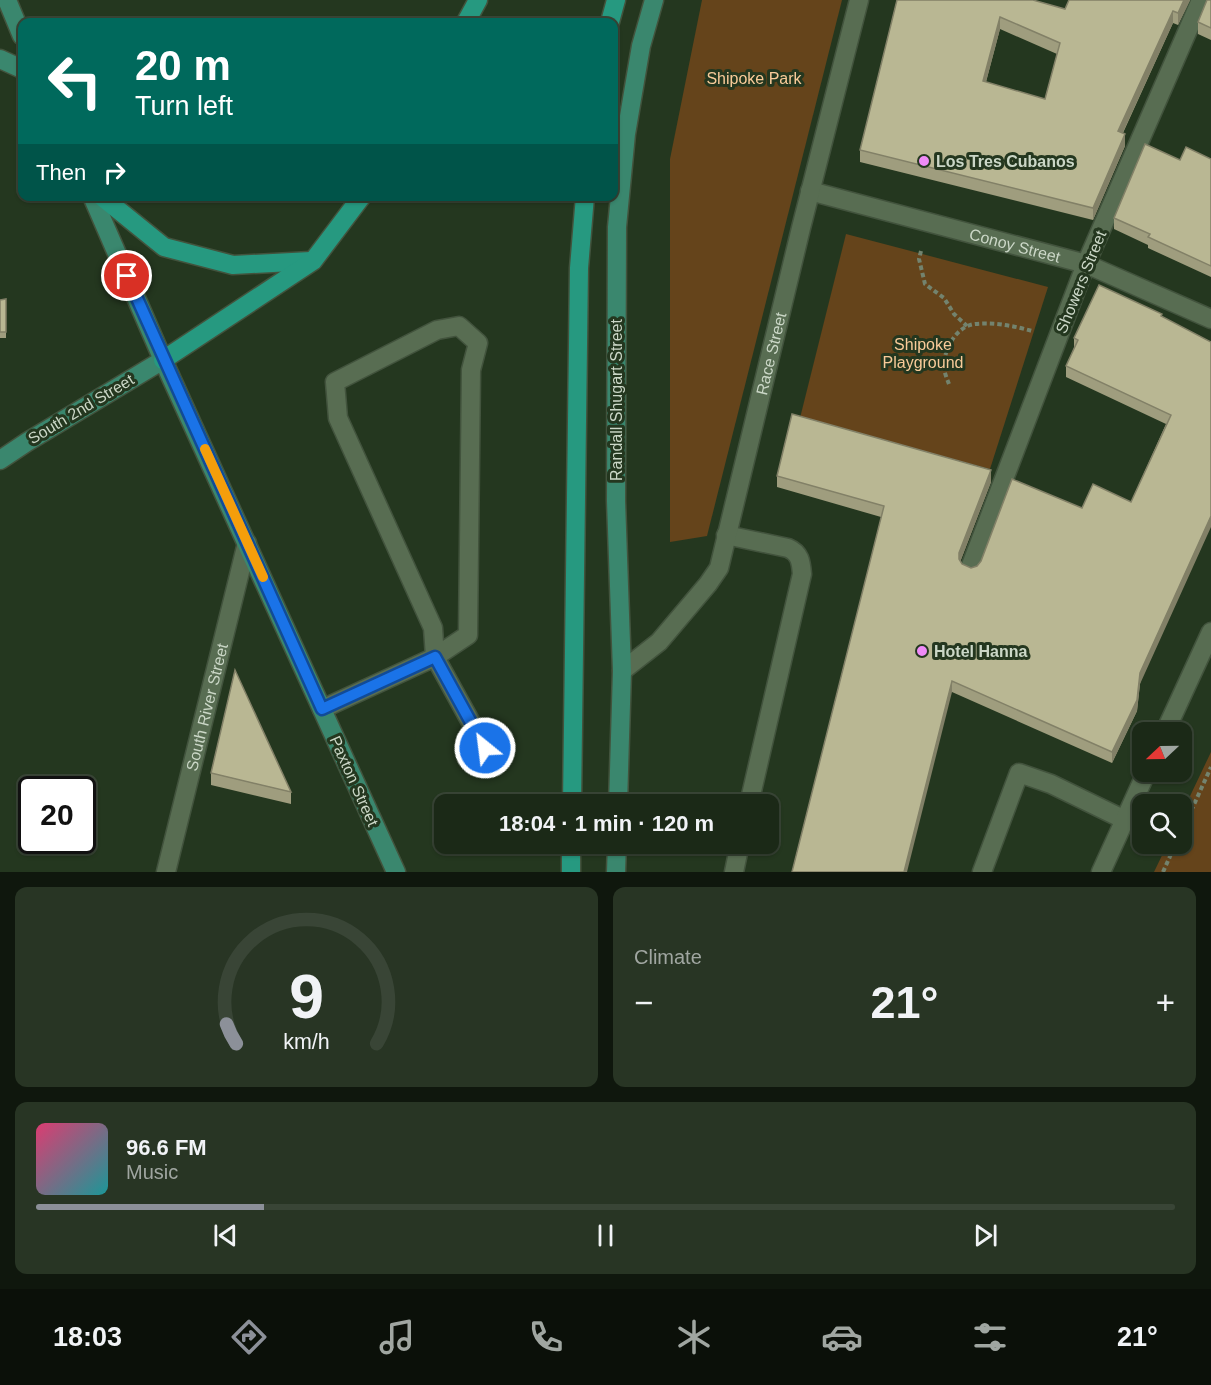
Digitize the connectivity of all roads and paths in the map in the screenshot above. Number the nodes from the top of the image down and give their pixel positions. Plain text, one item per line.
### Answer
1 (7, 0) edge
2 (478, 0) edge
3 (616, 0) edge
4 (654, 0) edge
5 (859, 0) edge
6 (1201, 0) edge
7 (468, 18) edge
8 (611, 18) edge
9 (18, 26) edge
10 (0, 59) edge
11 (18, 67) edge
12 (810, 191) junction
13 (94, 201) edge
14 (107, 201) edge
15 (358, 201) edge
16 (585, 201) edge
17 (922, 244) dead end
18 (313, 261) junction
19 (1086, 264) junction
20 (1211, 319) edge
21 (967, 326) junction
22 (1034, 332) dead end
23 (164, 360) junction
24 (949, 384) dead end
25 (0, 460) edge
26 (726, 535) junction
27 (247, 543) junction
28 (970, 568) edge
29 (1211, 632) edge
30 (435, 657) junction
31 (622, 672) junction
32 (322, 709) junction
33 (1170, 722) edge
34 (495, 766) dead end
35 (1211, 767) edge
36 (1142, 782) edge
37 (572, 794) edge
38 (618, 794) edge
39 (751, 794) edge
40 (1192, 809) edge
41 (1125, 820) junction
42 (571, 854) edge
43 (617, 854) edge
44 (738, 854) edge
45 (1171, 854) edge
46 (166, 872) edge
47 (396, 872) edge
48 (571, 872) edge
49 (616, 872) edge
50 (734, 872) edge
51 (982, 872) edge
52 (1101, 872) edge
53 (1163, 872) edge

1 - 9 main road
2 - 7 highway
3 - 8 highway
4 - 31 main road, Randall Shugart Street
5 - 12 street, Race Street
6 - 19 street, Showers Street
10 - 11 main road
12 - 19 street, Conoy Street
12 - 26 street, Race Street
13 - 23 main road, Paxton Street
14 - 18 highway
15 - 18 highway
16 - 37 highway
17 - 21 path
18 - 23 highway
19 - 20 street, Conoy Street
19 - 28 street, Showers Street
21 - 22 path
21 - 24 path
23 - 25 main road, South 2nd Street
23 - 27 main road, Paxton Street
26 - 31 street, Race Street
26 - 39 street
27 - 32 main road, Paxton Street
27 - 46 street, South River Street
29 - 33 street
30 - 30 street
30 - 32 street
30 - 34 street
31 - 38 main road, Randall Shugart Street
32 - 47 main road, Paxton Street
35 - 40 path
36 - 41 street
41 - 51 street
41 - 52 street
42 - 48 highway
43 - 49 main road
44 - 50 street
45 - 53 path

